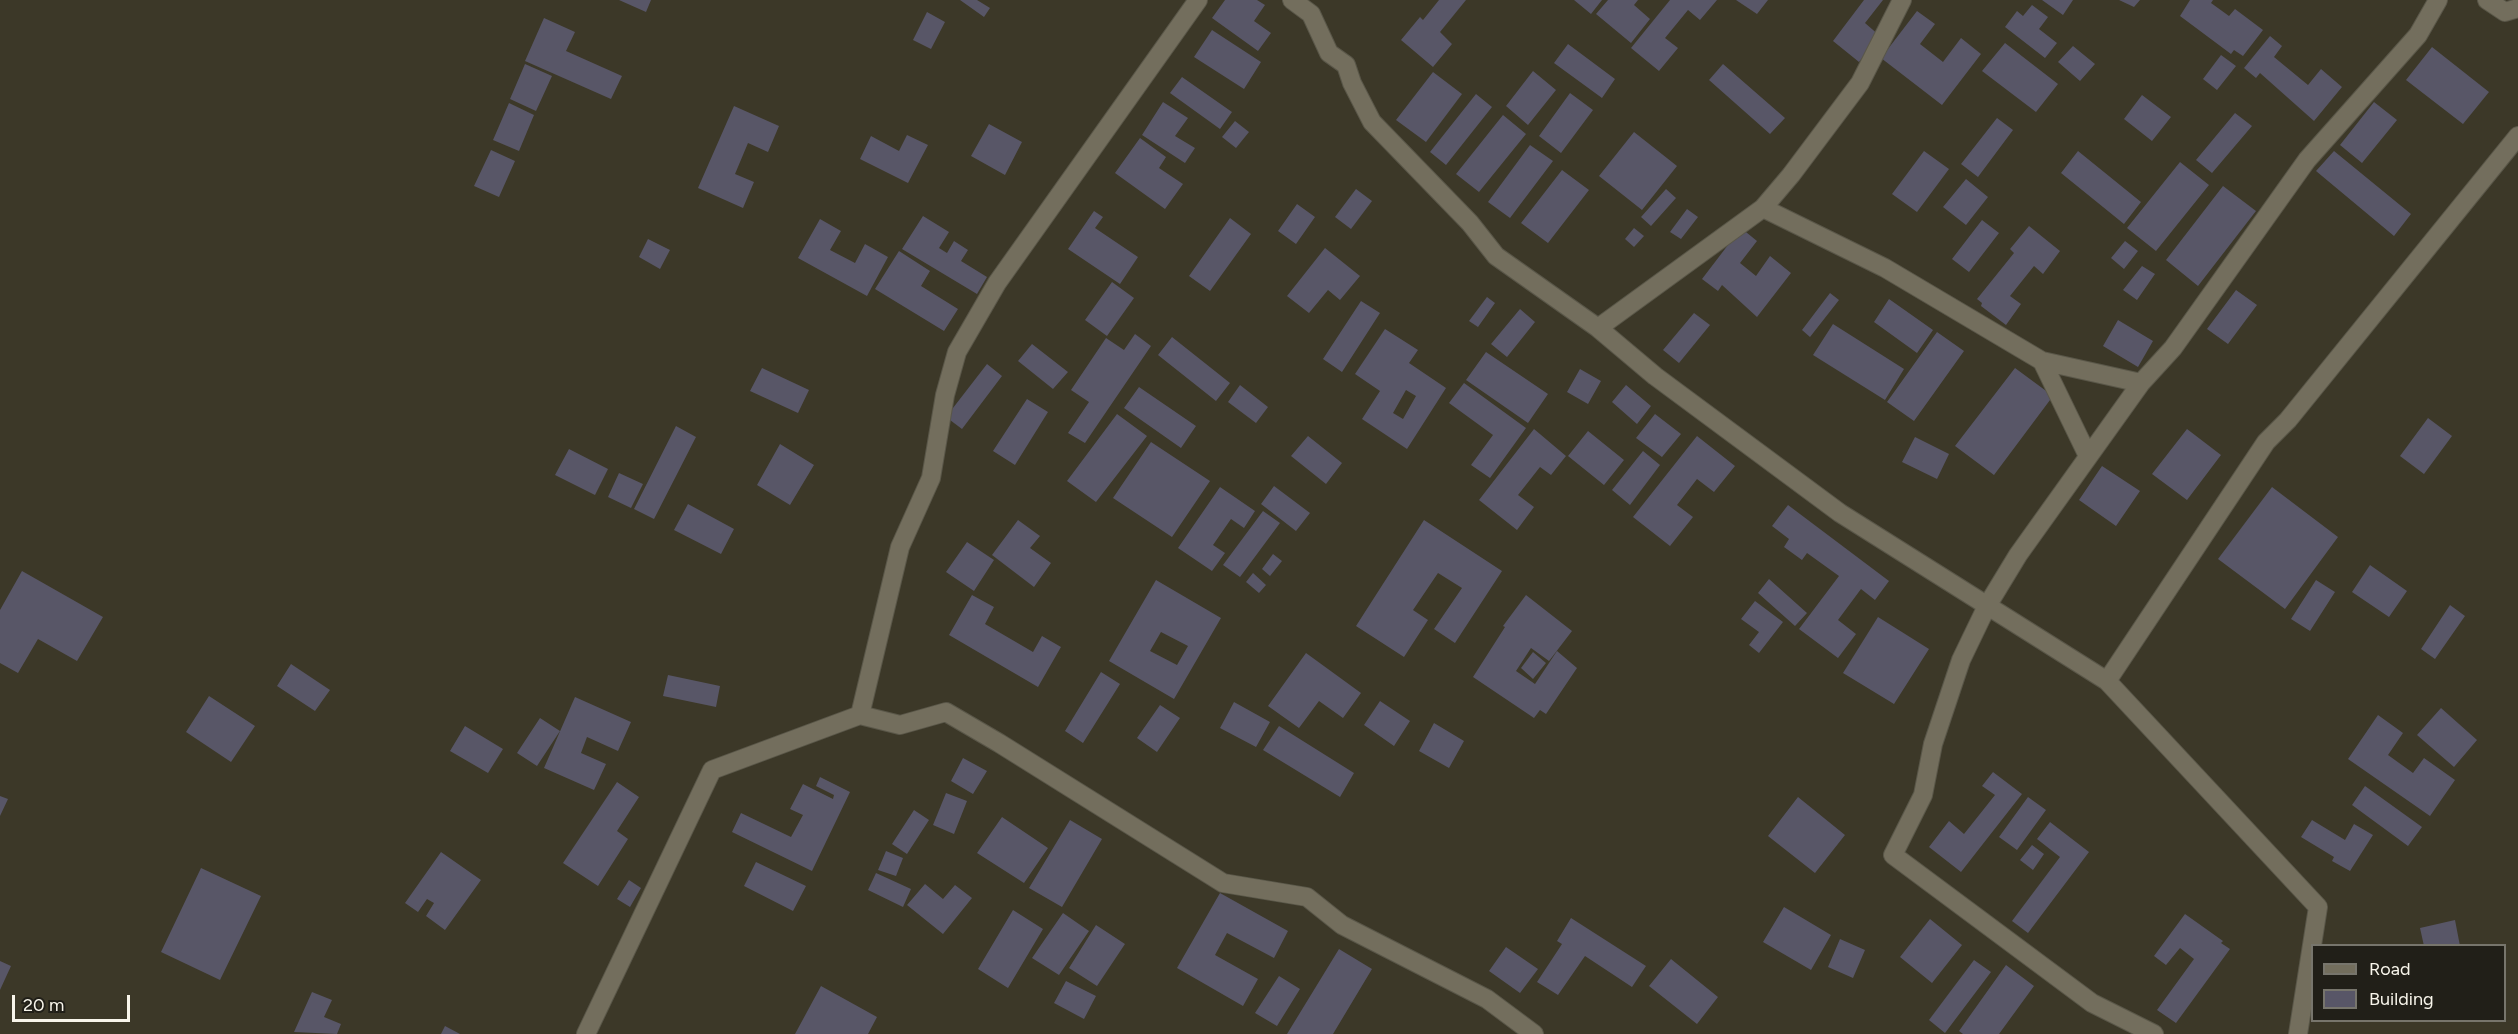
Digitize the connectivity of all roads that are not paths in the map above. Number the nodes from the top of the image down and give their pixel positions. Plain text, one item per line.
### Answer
1 (1198, 0) edge
2 (1292, 0) edge
3 (1902, 0) edge
4 (2438, 0) edge
5 (2487, 0) edge
6 (2518, 8) edge
7 (2518, 136) edge
8 (1763, 208) junction
9 (1598, 328) junction
10 (2042, 361) junction
11 (2141, 383) junction
12 (2088, 456) junction
13 (1987, 606) junction
14 (2107, 681) junction
15 (860, 715) junction
16 (2312, 944) edge
17 (2311, 951) edge
18 (586, 1034) edge
19 (1534, 1034) edge
20 (2154, 1034) edge
21 (2298, 1034) edge

1 - 15 street
2 - 9 street
3 - 8 street
4 - 11 street
5 - 6 street
7 - 14 street
8 - 9 street
8 - 10 street
9 - 13 street
10 - 11 street
10 - 12 street
11 - 12 street
12 - 13 street
13 - 14 street
13 - 20 street
14 - 16 street
15 - 18 street
15 - 19 street
17 - 21 street

